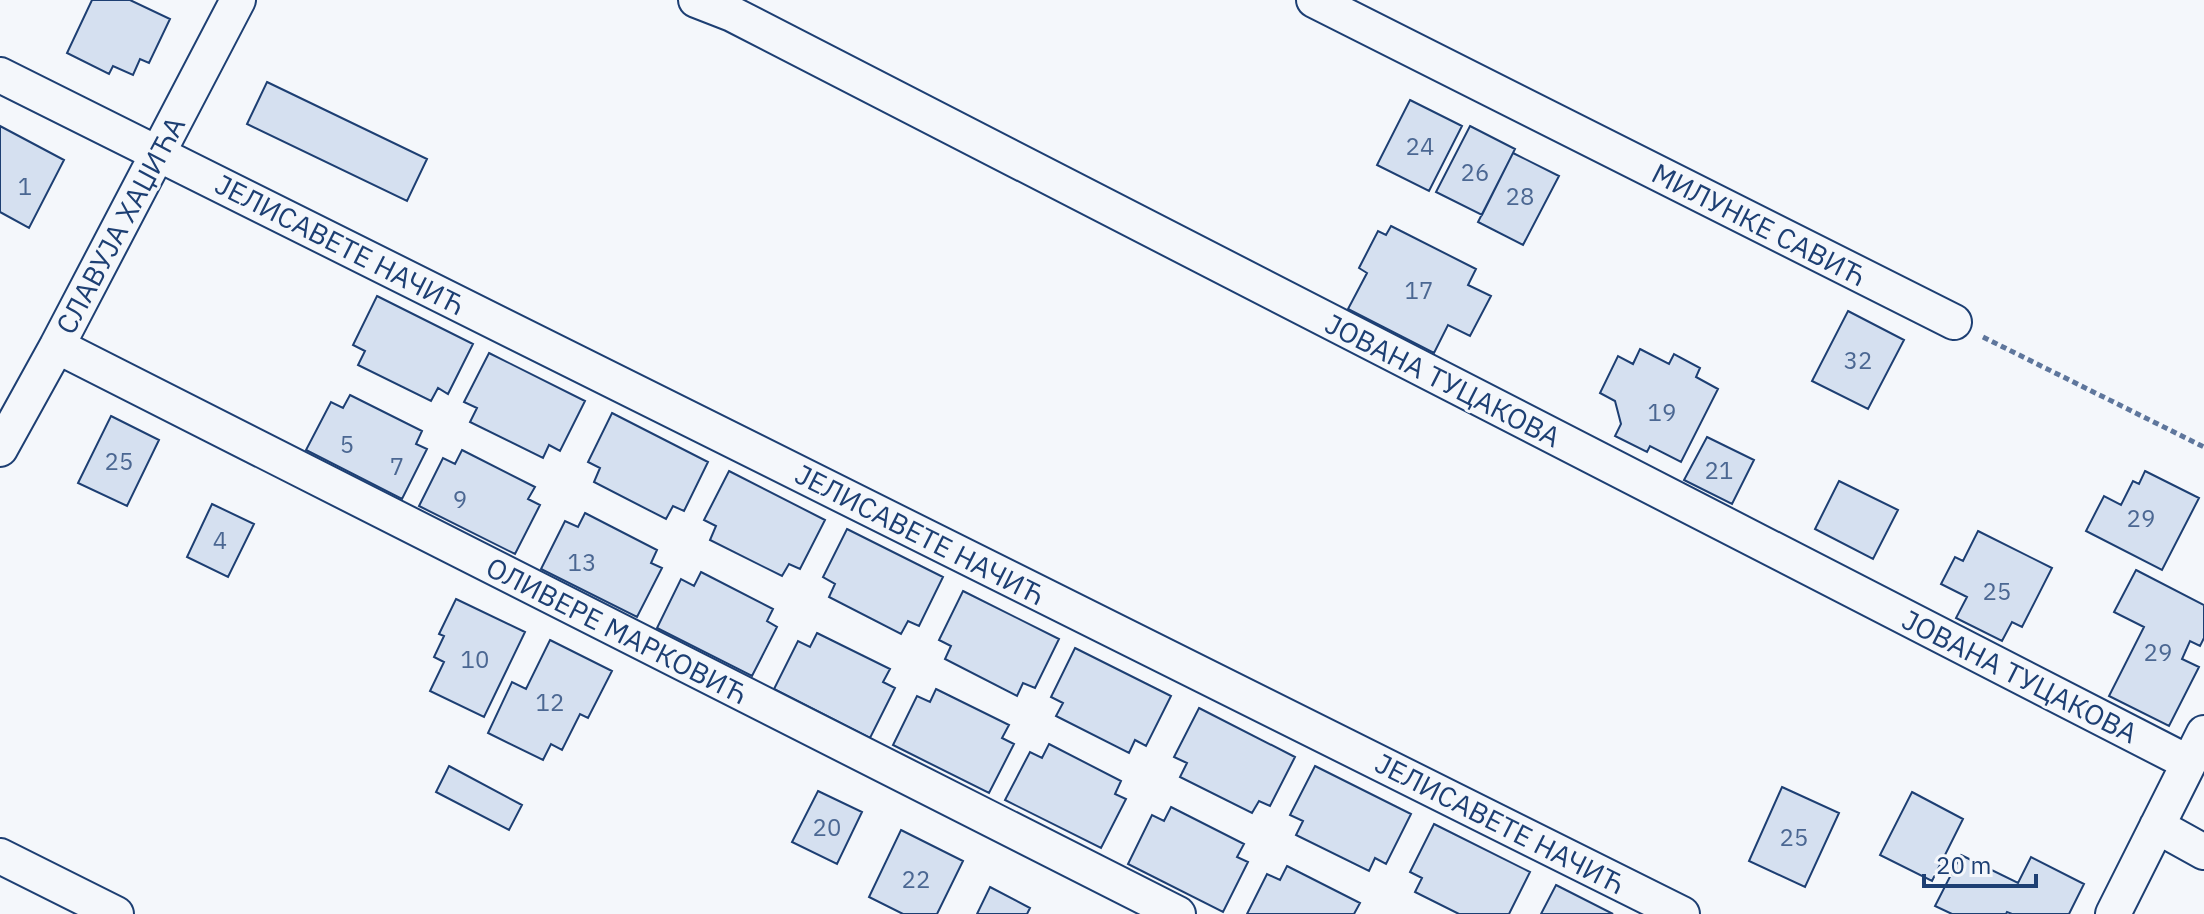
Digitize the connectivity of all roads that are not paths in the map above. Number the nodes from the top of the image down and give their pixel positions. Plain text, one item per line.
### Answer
1 (238, 0) edge
2 (696, 0) edge
3 (1314, 0) edge
4 (0, 75) edge
5 (158, 153) junction
6 (1954, 322) road end
7 (57, 346) junction
8 (10, 406) edge
9 (0, 449) edge
10 (2196, 748) edge
11 (2157, 826) junction
12 (2204, 852) edge
13 (0, 856) edge
14 (116, 914) edge
15 (1178, 914) edge
16 (1682, 914) edge
17 (2113, 914) edge

1 - 5 street, СЛАВУЈА ХАЏИЋА
2 - 10 street, ЈОВАНА ТУЦАКОВА
3 - 6 street, МИЛУНКЕ САВИЋ
4 - 5 street, ЈЕЛИСАВЕТЕ НАЧИЋ
5 - 7 street, СЛАВУЈА ХАЏИЋА
5 - 16 street, ЈЕЛИСАВЕТЕ НАЧИЋ
7 - 8 street, СЛАВУЈА ХАЏИЋА
7 - 15 street, ОЛИВЕРЕ МАРКОВИЋ
8 - 9 street, СЛАВУЈА ХАЏИЋА
10 - 11 street
11 - 12 street
11 - 17 street
13 - 14 street

